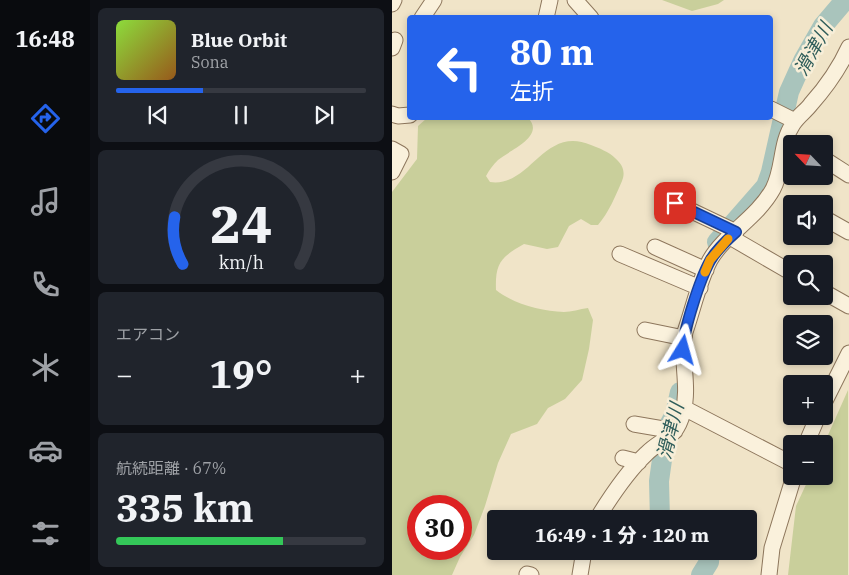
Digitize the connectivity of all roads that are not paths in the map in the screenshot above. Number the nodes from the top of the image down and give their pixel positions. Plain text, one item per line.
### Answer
1 (394, 0) edge
2 (434, 0) edge
3 (550, 0) edge
4 (575, 0) edge
5 (392, 4) edge
6 (424, 15) edge
7 (547, 15) edge
8 (588, 15) edge
9 (848, 47) edge
10 (773, 110) edge
11 (392, 114) edge
12 (407, 115) edge
13 (794, 121) junction
14 (793, 135) edge
15 (392, 149) edge
16 (783, 166) edge
17 (833, 166) edge
18 (392, 172) edge
19 (848, 175) edge
20 (675, 203) dead end
21 (833, 223) edge
22 (848, 232) edge
23 (733, 235) junction
24 (655, 247) dead end
25 (620, 254) dead end
26 (783, 267) edge
27 (706, 270) junction
28 (700, 288) junction
29 (833, 297) edge
30 (848, 306) edge
31 (645, 330) dead end
32 (684, 338) junction
33 (848, 357) edge
34 (833, 386) edge
35 (684, 408) junction
36 (634, 424) dead end
37 (675, 431) junction
38 (623, 458) dead end
39 (783, 459) edge
40 (639, 462) junction
41 (791, 485) edge
42 (604, 510) edge
43 (582, 560) edge
44 (527, 574) edge
45 (531, 575) edge
46 (580, 575) edge
47 (769, 575) edge

1 - 5 street
2 - 6 street
3 - 7 street
4 - 8 street
9 - 13 street
10 - 13 street
11 - 12 street
13 - 14 street
15 - 18 street
16 - 23 street
17 - 19 street
20 - 23 street
21 - 22 street
23 - 26 street
23 - 27 street
24 - 27 street
25 - 28 street
27 - 28 street
28 - 32 street
29 - 30 street
31 - 32 street
32 - 35 street
33 - 34 street
35 - 37 street
35 - 39 street
36 - 37 street
37 - 40 street
38 - 40 street
40 - 42 street
41 - 47 street
43 - 46 street
44 - 45 street

